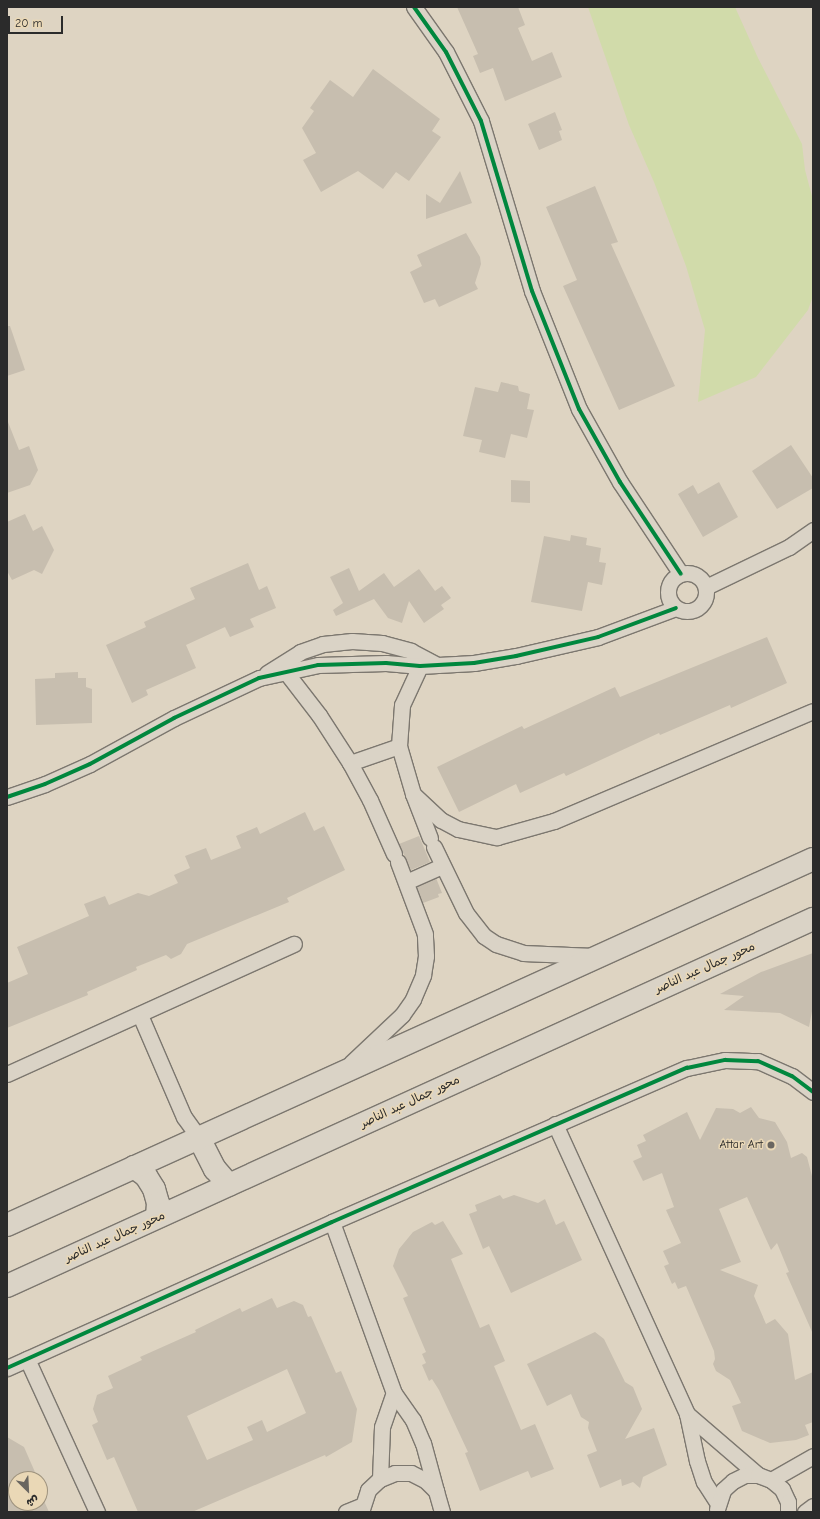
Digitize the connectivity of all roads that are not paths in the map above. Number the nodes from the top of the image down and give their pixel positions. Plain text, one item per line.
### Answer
1 (414, 7) edge
2 (813, 530) edge
3 (681, 574) junction
4 (706, 587) junction
5 (676, 608) junction
6 (438, 665) junction
7 (420, 666) junction
8 (285, 671) junction
9 (259, 678) junction
10 (813, 711) edge
11 (399, 746) junction
12 (350, 762) junction
13 (8, 794) edge
14 (413, 794) junction
15 (813, 859) edge
16 (442, 866) junction
17 (406, 882) junction
18 (813, 919) edge
19 (294, 944) dead end
20 (604, 956) junction
21 (140, 1015) junction
22 (7, 1074) edge
23 (337, 1075) junction
24 (813, 1092) edge
25 (555, 1124) junction
26 (199, 1138) junction
27 (134, 1167) junction
28 (229, 1185) junction
29 (157, 1217) junction
30 (332, 1222) junction
31 (7, 1225) edge
32 (7, 1286) edge
33 (27, 1359) junction
34 (7, 1368) edge
35 (394, 1393) junction
36 (687, 1414) junction
37 (813, 1456) edge
38 (765, 1477) junction
39 (380, 1479) junction
40 (436, 1491) junction
41 (813, 1506) edge
42 (717, 1507) edge
43 (361, 1509) edge
44 (97, 1512) edge
45 (346, 1512) edge
46 (442, 1512) edge
47 (788, 1512) edge
48 (805, 1512) edge

1 - 3 street
2 - 4 street
3 - 4 street
3 - 5 street
4 - 5 street
5 - 6 street
6 - 7 street
6 - 9 street
7 - 8 street
7 - 11 street
8 - 9 street
8 - 12 street
9 - 13 street
10 - 14 street
11 - 12 street
11 - 14 street
12 - 17 street
14 - 16 street
15 - 20 main road
16 - 17 street
16 - 20 street
17 - 23 street
18 - 28 main road, محور جمال عبد الناصر
19 - 21 street
20 - 23 main road
21 - 22 street
21 - 26 street
23 - 26 main road
24 - 25 street
25 - 30 street
25 - 36 street
26 - 27 main road
26 - 28 main road
27 - 29 main road
27 - 31 main road
28 - 29 main road, محور جمال عبد الناصر
29 - 32 main road, محور جمال عبد الناصر
30 - 33 street
30 - 35 street
33 - 34 street
33 - 44 street
35 - 39 street
35 - 40 street
36 - 38 street
36 - 42 street
37 - 38 street
38 - 42 street
38 - 47 street
39 - 40 street
39 - 43 street
40 - 46 street
41 - 48 street
43 - 45 street

